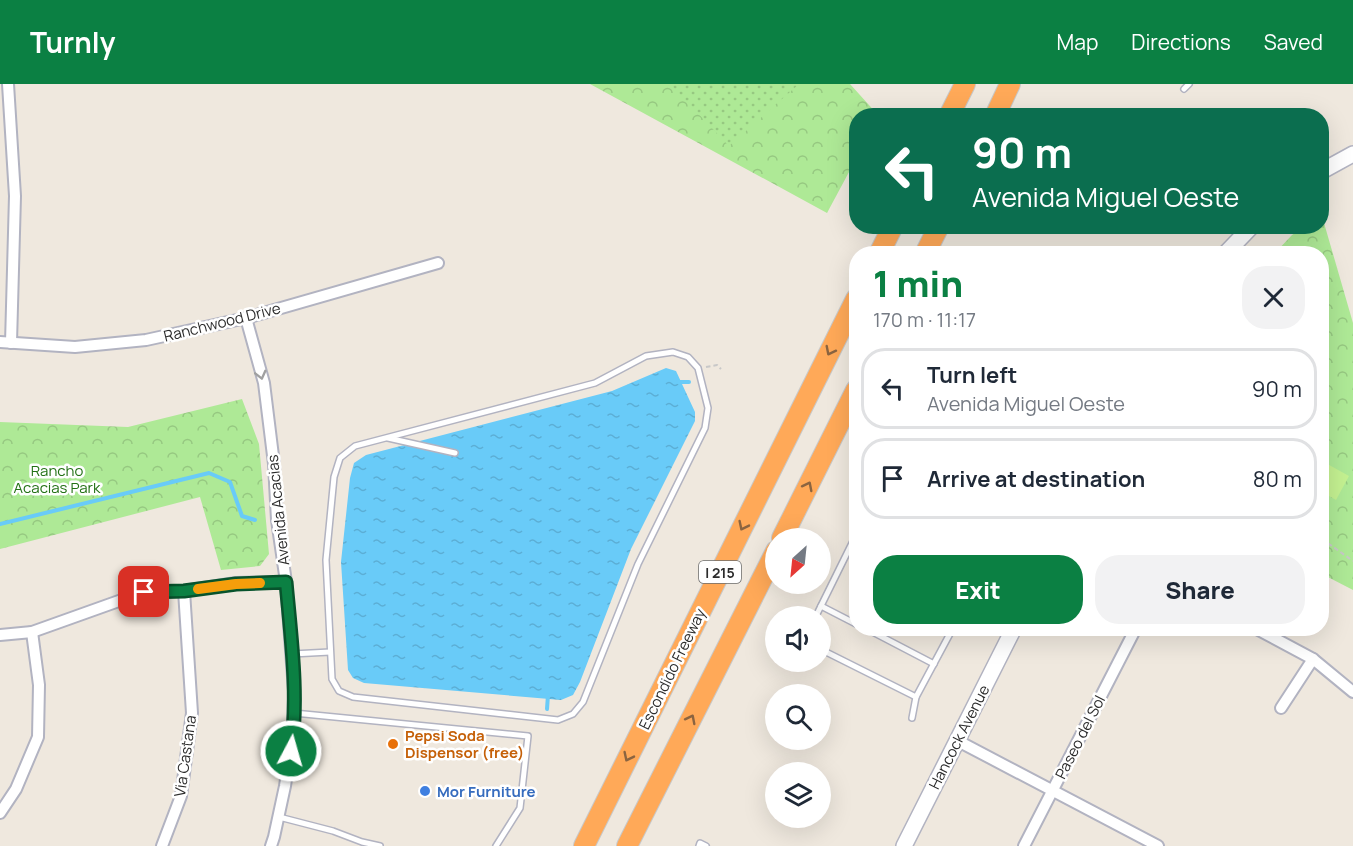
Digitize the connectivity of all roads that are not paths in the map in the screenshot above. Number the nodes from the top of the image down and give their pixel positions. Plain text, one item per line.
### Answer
1 (8, 84) edge
2 (965, 84) edge
3 (1010, 84) edge
4 (1189, 84) edge
5 (1184, 89) dead end
6 (953, 108) edge
7 (999, 108) edge
8 (1353, 154) edge
9 (1329, 167) edge
10 (1244, 234) edge
11 (1233, 246) edge
12 (438, 263) dead end
13 (849, 313) edge
14 (246, 318) junction
15 (6, 342) edge
16 (849, 404) edge
17 (387, 438) junction
18 (455, 453) dead end
19 (787, 528) edge
20 (849, 549) edge
21 (765, 573) edge
22 (286, 582) junction
23 (184, 591) junction
24 (821, 606) edge
25 (831, 611) edge
26 (849, 620) edge
27 (32, 632) junction
28 (0, 635) edge
29 (880, 636) edge
30 (949, 636) edge
31 (1010, 636) edge
32 (1132, 636) edge
33 (1270, 636) edge
34 (330, 652) junction
35 (292, 654) junction
36 (831, 654) edge
37 (1313, 659) junction
38 (934, 664) junction
39 (1353, 692) edge
40 (916, 697) junction
41 (1281, 708) dead end
42 (294, 713) junction
43 (912, 718) dead end
44 (957, 741) junction
45 (1053, 790) junction
46 (0, 813) edge
47 (279, 817) junction
48 (162, 846) edge
49 (271, 846) edge
50 (380, 846) edge
51 (496, 846) edge
52 (584, 846) edge
53 (627, 846) edge
54 (699, 846) edge
55 (706, 846) edge
56 (904, 846) edge
57 (1024, 846) edge
58 (1158, 846) edge

1 - 15 street
2 - 6 highway
3 - 7 highway
4 - 5 lane
8 - 9 main road
10 - 11 main road
12 - 14 street, Ranchwood Drive
13 -> 52 highway, Escondido Freeway / I 215
14 - 15 street, Ranchwood Drive
14 -> 22 street, Avenida Acacias
19 -> 16 highway
17 - 18 lane
17 - 34 lane
17 - 34 lane
20 - 24 lane
53 -> 21 highway, I 215
22 - 23 street
22 - 35 street, Avenida Acacias
23 - 27 street
23 - 48 street, Via Castana
25 - 26 lane
27 - 28 street
27 - 46 street
29 - 38 lane
30 - 38 lane
31 - 44 main road, Hancock Avenue
32 - 45 street, Paseo del Sol
33 - 37 street
34 - 35 lane
35 - 42 street, Avenida Acacias
36 - 40 lane
37 - 39 street
37 - 41 street
38 - 40 lane
40 - 43 lane
42 - 47 street, Avenida Acacias
42 - 51 lane
44 - 45 street
44 - 56 main road, Hancock Avenue
45 - 57 street, Paseo del Sol
45 - 58 street
47 - 49 street, Avenida Acacias
47 - 50 lane
54 - 55 lane

